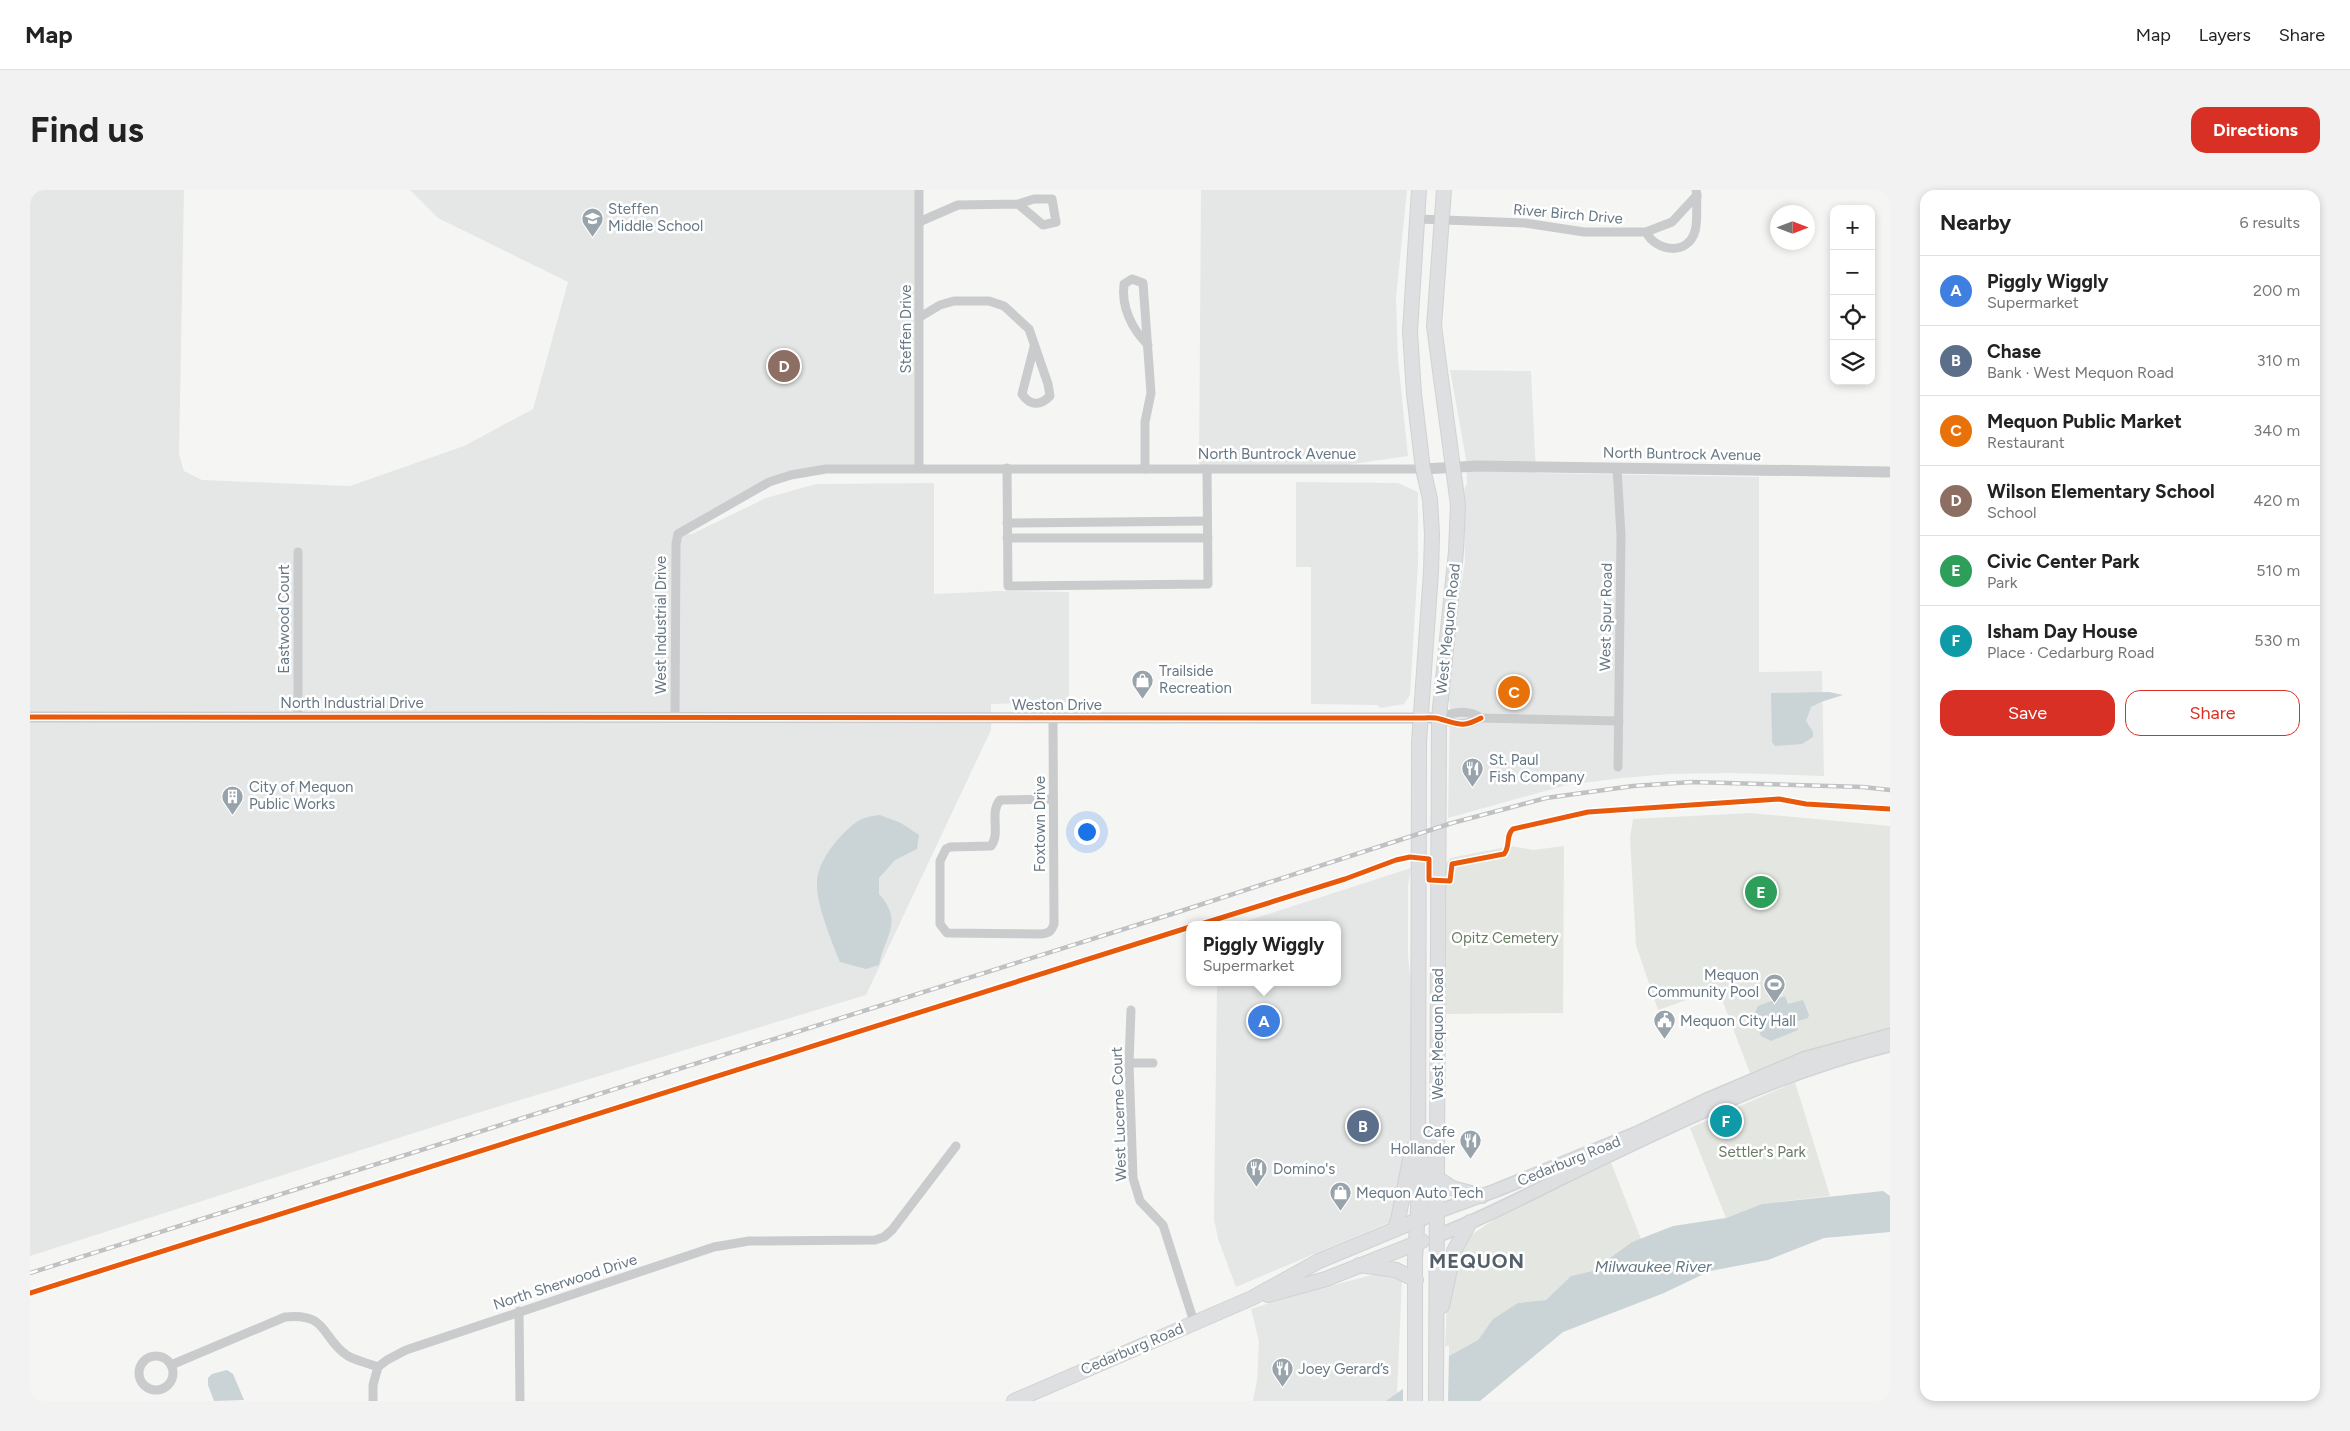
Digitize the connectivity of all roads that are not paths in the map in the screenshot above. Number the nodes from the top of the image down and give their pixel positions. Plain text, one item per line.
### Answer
1 (919, 190) edge
2 (1419, 190) edge
3 (1444, 190) edge
4 (1696, 193) edge
5 (1018, 204) dead end
6 (1418, 219) junction
7 (1441, 220) junction
8 (919, 222) junction
9 (1646, 232) junction
10 (920, 317) junction
11 (1148, 345) junction
12 (1034, 347) junction
13 (1454, 467) junction
14 (919, 468) junction
15 (1006, 468) junction
16 (1617, 468) junction
17 (1146, 469) junction
18 (1207, 469) junction
19 (1423, 469) junction
20 (1890, 472) edge
21 (1207, 521) junction
22 (1007, 523) junction
23 (678, 534) joint
24 (1008, 538) junction
25 (1208, 538) junction
26 (298, 552) dead end
27 (298, 716) junction
28 (30, 717) edge
29 (675, 717) junction
30 (1053, 717) junction
31 (1420, 718) junction
32 (1439, 718) junction
33 (1619, 721) junction
34 (1618, 767) dead end
35 (1054, 799) junction
36 (1418, 965) junction
37 (1439, 965) junction
38 (1131, 1010) dead end
39 (1890, 1035) edge
40 (1890, 1044) edge
41 (1129, 1063) junction
42 (1153, 1063) dead end
43 (1417, 1130) junction
44 (956, 1146) dead end
45 (1437, 1178) junction
46 (1482, 1196) junction
47 (1434, 1214) junction
48 (1417, 1221) junction
49 (1470, 1222) junction
50 (1394, 1230) junction
51 (1426, 1240) junction
52 (1359, 1265) junction
53 (1416, 1280) junction
54 (1252, 1298) junction
55 (519, 1311) junction
56 (1194, 1322) junction
57 (1437, 1323) junction
58 (1437, 1347) junction
59 (171, 1365) dead end
60 (378, 1367) junction
61 (373, 1401) edge
62 (520, 1401) edge
63 (1014, 1401) edge
64 (1414, 1401) edge
65 (1436, 1401) edge

1 - 8 street, Steffen Drive
2 - 6 main road, West Mequon Road
3 - 7 main road, West Mequon Road
4 - 9 street, River Birch Drive
4 - 9 street
5 - 8 street
6 - 7 street, River Birch Drive
6 - 19 main road, West Mequon Road
7 - 9 street, River Birch Drive
7 - 13 main road, West Mequon Road
8 - 10 street, Steffen Drive
10 - 12 street
10 - 14 street, Steffen Drive
11 - 11 street
11 - 17 street
12 - 12 street
13 - 16 street, North Buntrock Avenue
13 - 19 street, North Buntrock Avenue
13 - 32 main road, West Mequon Road
14 - 15 street, North Buntrock Avenue
14 - 23 street, North Buntrock Avenue
15 - 17 street, North Buntrock Avenue
15 - 22 street
16 - 20 street, North Buntrock Avenue
16 - 33 street, West Spur Road
17 - 18 street, North Buntrock Avenue
18 - 19 street, North Buntrock Avenue
18 - 21 street
19 - 31 main road, West Mequon Road
21 - 22 street
21 - 25 street
22 - 24 street
23 - 29 street, West Industrial Drive
24 - 25 street
24 - 25 street
26 - 27 street, Eastwood Court
27 - 28 street, North Industrial Drive
27 - 29 street, North Industrial Drive
29 - 30 street, Weston Drive
30 - 31 street, Weston Drive
30 - 35 street, Foxtown Drive
31 - 32 street, Weston Drive
31 - 36 main road, West Mequon Road
32 - 33 street
32 - 37 main road, West Mequon Road
33 - 34 street, West Spur Road
35 - 35 street, Foxtown Drive
36 - 37 main road
36 - 43 main road, West Mequon Road
37 - 45 main road, West Mequon Road
38 - 41 street, West Lucerne Court
39 - 46 main road, Cedarburg Road
40 - 49 main road, Cedarburg Road
41 - 42 street
41 - 56 street, West Lucerne Court
43 - 47 main road
43 - 48 main road, West Mequon Road
43 - 50 main road
44 - 55 street, North Sherwood Drive
45 - 46 main road
45 - 47 main road, West Mequon Road
46 - 47 main road, Cedarburg Road
47 - 48 main road, Cedarburg Road
47 - 51 main road, West Mequon Road
48 - 50 main road, Cedarburg Road
48 - 51 main road, West Mequon Road
49 - 51 main road, Cedarburg Road
49 - 57 main road
50 - 54 main road, Cedarburg Road
51 - 52 main road, Cedarburg Road
51 - 53 main road, West Mequon Road
51 - 57 main road, West Mequon Road
51 - 58 main road
52 - 53 main road
52 - 54 main road, Cedarburg Road
53 - 64 main road, West Mequon Road
54 - 56 main road, Cedarburg Road
55 - 60 street, North Sherwood Drive
55 - 62 street
56 - 63 main road, Cedarburg Road
57 - 58 main road, West Mequon Road
58 - 65 main road, West Mequon Road
59 - 60 street
60 - 61 street

